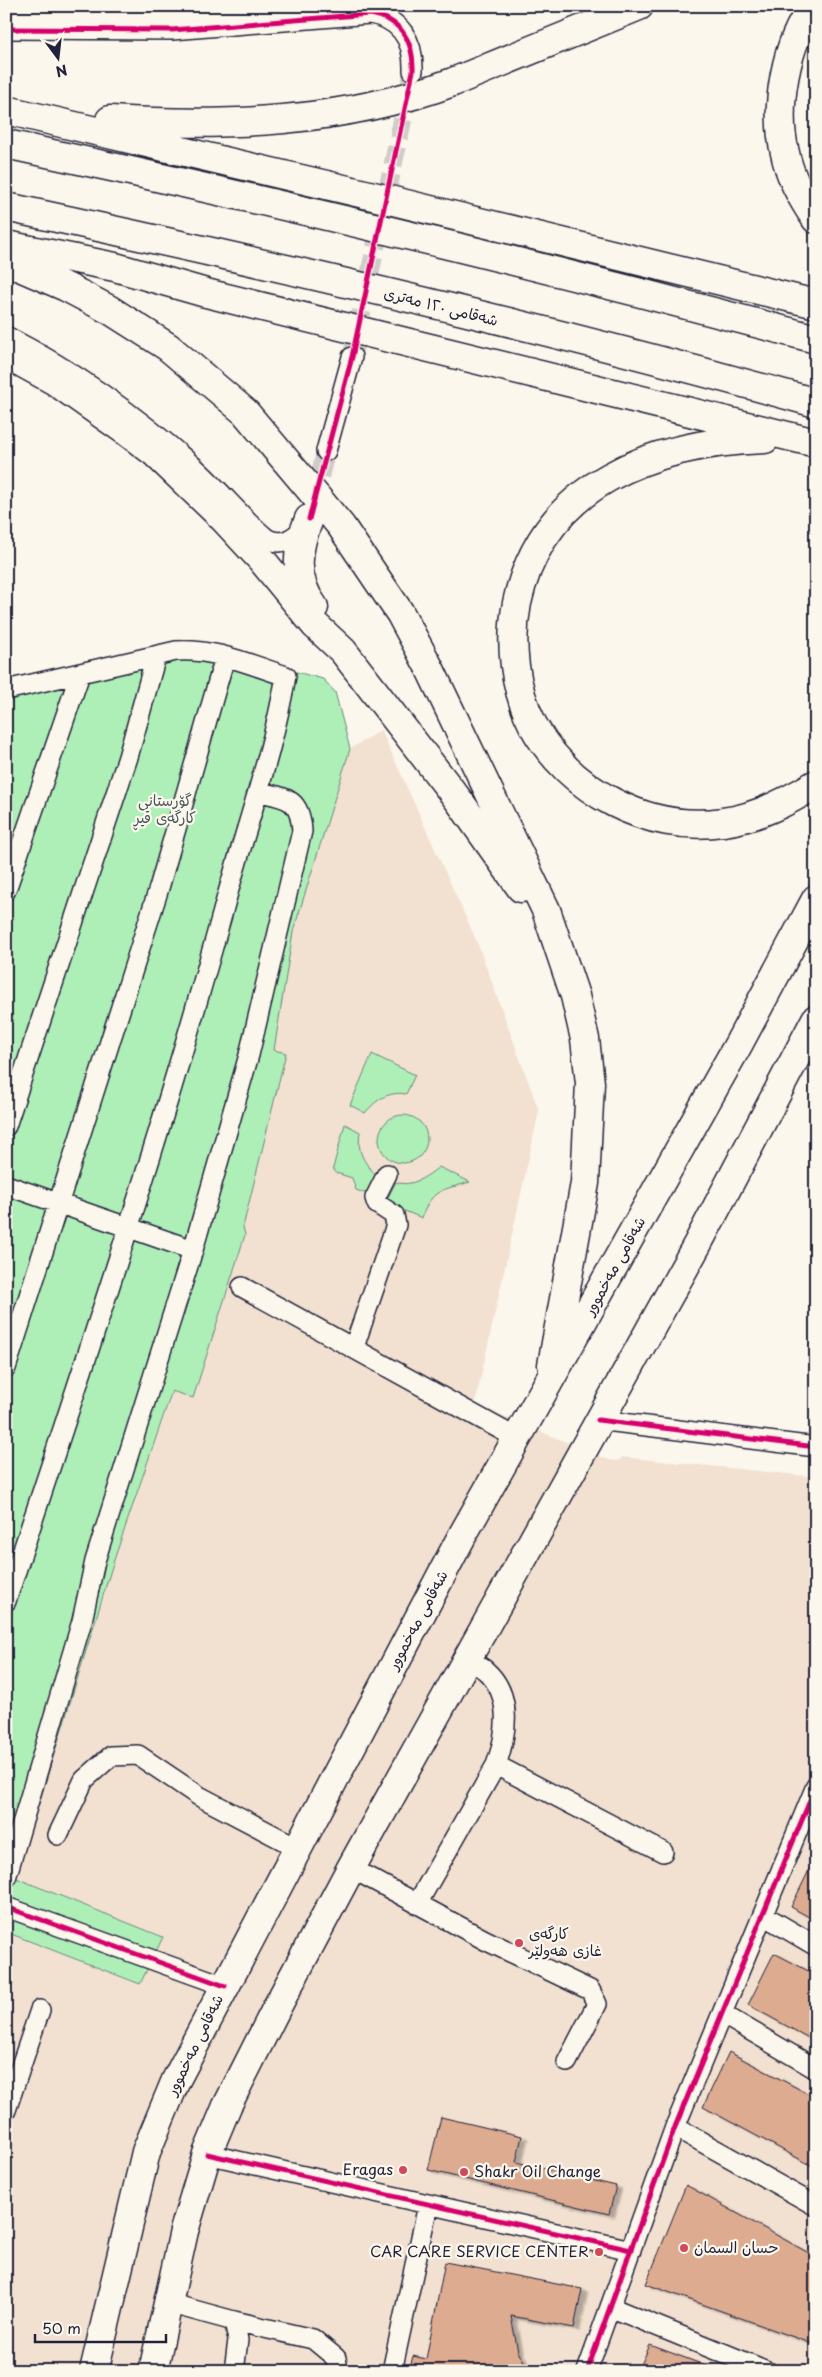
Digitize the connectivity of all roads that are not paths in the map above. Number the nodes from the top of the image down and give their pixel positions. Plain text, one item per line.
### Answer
1 (293, 6) edge
2 (638, 6) edge
3 (814, 6) edge
4 (6, 12) edge
5 (6, 28) edge
6 (413, 71) tunnel mouth
7 (6, 110) edge
8 (33, 115) junction
9 (6, 144) edge
10 (6, 207) edge
11 (816, 219) edge
12 (6, 245) edge
13 (6, 261) edge
14 (816, 304) edge
15 (6, 336) edge
16 (816, 339) edge
17 (6, 354) edge
18 (352, 357) tunnel mouth
19 (816, 403) edge
20 (805, 440) edge
21 (326, 451) tunnel mouth
22 (308, 523) joint
23 (343, 652) junction
24 (156, 656) junction
25 (226, 658) junction
26 (80, 674) junction
27 (6, 690) edge
28 (816, 784) edge
29 (259, 792) junction
30 (6, 890) edge
31 (816, 899) edge
32 (566, 970) junction
33 (816, 1019) edge
34 (6, 1126) edge
35 (387, 1174) dead end
36 (6, 1185) edge
37 (59, 1203) junction
38 (129, 1228) junction
39 (193, 1250) junction
40 (242, 1287) dead end
41 (354, 1347) junction
42 (6, 1368) edge
43 (549, 1385) junction
44 (598, 1420) junction
45 (518, 1439) junction
46 (816, 1447) edge
47 (6, 1601) edge
48 (466, 1659) junction
49 (496, 1765) junction
50 (816, 1786) edge
51 (809, 1825) edge
52 (58, 1835) dead end
53 (298, 1848) junction
54 (663, 1852) dead end
55 (351, 1868) junction
56 (6, 1878) edge
57 (417, 1904) junction
58 (6, 1907) edge
59 (763, 1915) junction
60 (816, 1946) edge
61 (225, 1986) junction
62 (40, 2010) dead end
63 (722, 2014) junction
64 (567, 2062) dead end
65 (816, 2068) edge
66 (6, 2110) edge
67 (675, 2127) junction
68 (207, 2154) junction
69 (428, 2205) junction
70 (816, 2206) edge
71 (631, 2250) junction
72 (168, 2303) junction
73 (610, 2307) junction
74 (234, 2321) junction
75 (94, 2371) edge
76 (153, 2371) edge
77 (234, 2371) edge
78 (338, 2371) edge
79 (392, 2371) edge
80 (587, 2371) edge
81 (767, 2371) edge

1 - 4 highway
2 - 8 highway
3 - 11 highway
5 - 6 street
7 - 8 highway
8 - 14 highway
9 - 16 highway
10 - 19 highway, شەقامی ١٢٠ مەتری
12 - 20 highway
13 - 32 highway
15 - 22 street
17 - 23 highway
18 - 21 street
20 - 28 highway
22 - 23 highway
23 - 32 highway
24 - 25 street
24 - 26 street
24 - 34 street
25 - 29 street
25 - 37 street
26 - 27 street
26 - 30 street
29 - 38 street
29 - 39 street
31 - 43 highway, شەقامی مەخموور
32 - 43 highway
33 - 44 highway
35 - 41 street
36 - 37 street
37 - 38 street
37 - 42 street
38 - 39 street
38 - 47 street
39 - 56 street
40 - 41 street
41 - 45 street
43 - 45 highway, شەقامی مەخموور
44 - 46 street
44 - 48 highway
45 - 53 highway, شەقامی مەخموور
48 - 49 street
48 - 55 highway
49 - 54 street
49 - 57 street
50 - 51 street
51 - 59 street
52 - 53 street
53 - 61 highway, شەقامی مەخموور
55 - 57 street
55 - 68 highway
57 - 64 street
58 - 61 street
59 - 60 street
59 - 63 street
61 - 75 highway, شەقامی مەخموور
62 - 66 street
63 - 65 street
63 - 67 street
67 - 70 street
67 - 71 street
68 - 69 street
68 - 72 highway
69 - 71 street
69 - 79 street
71 - 73 street
72 - 74 street
72 - 76 highway
73 - 80 street
73 - 81 street
74 - 77 street
74 - 78 street

